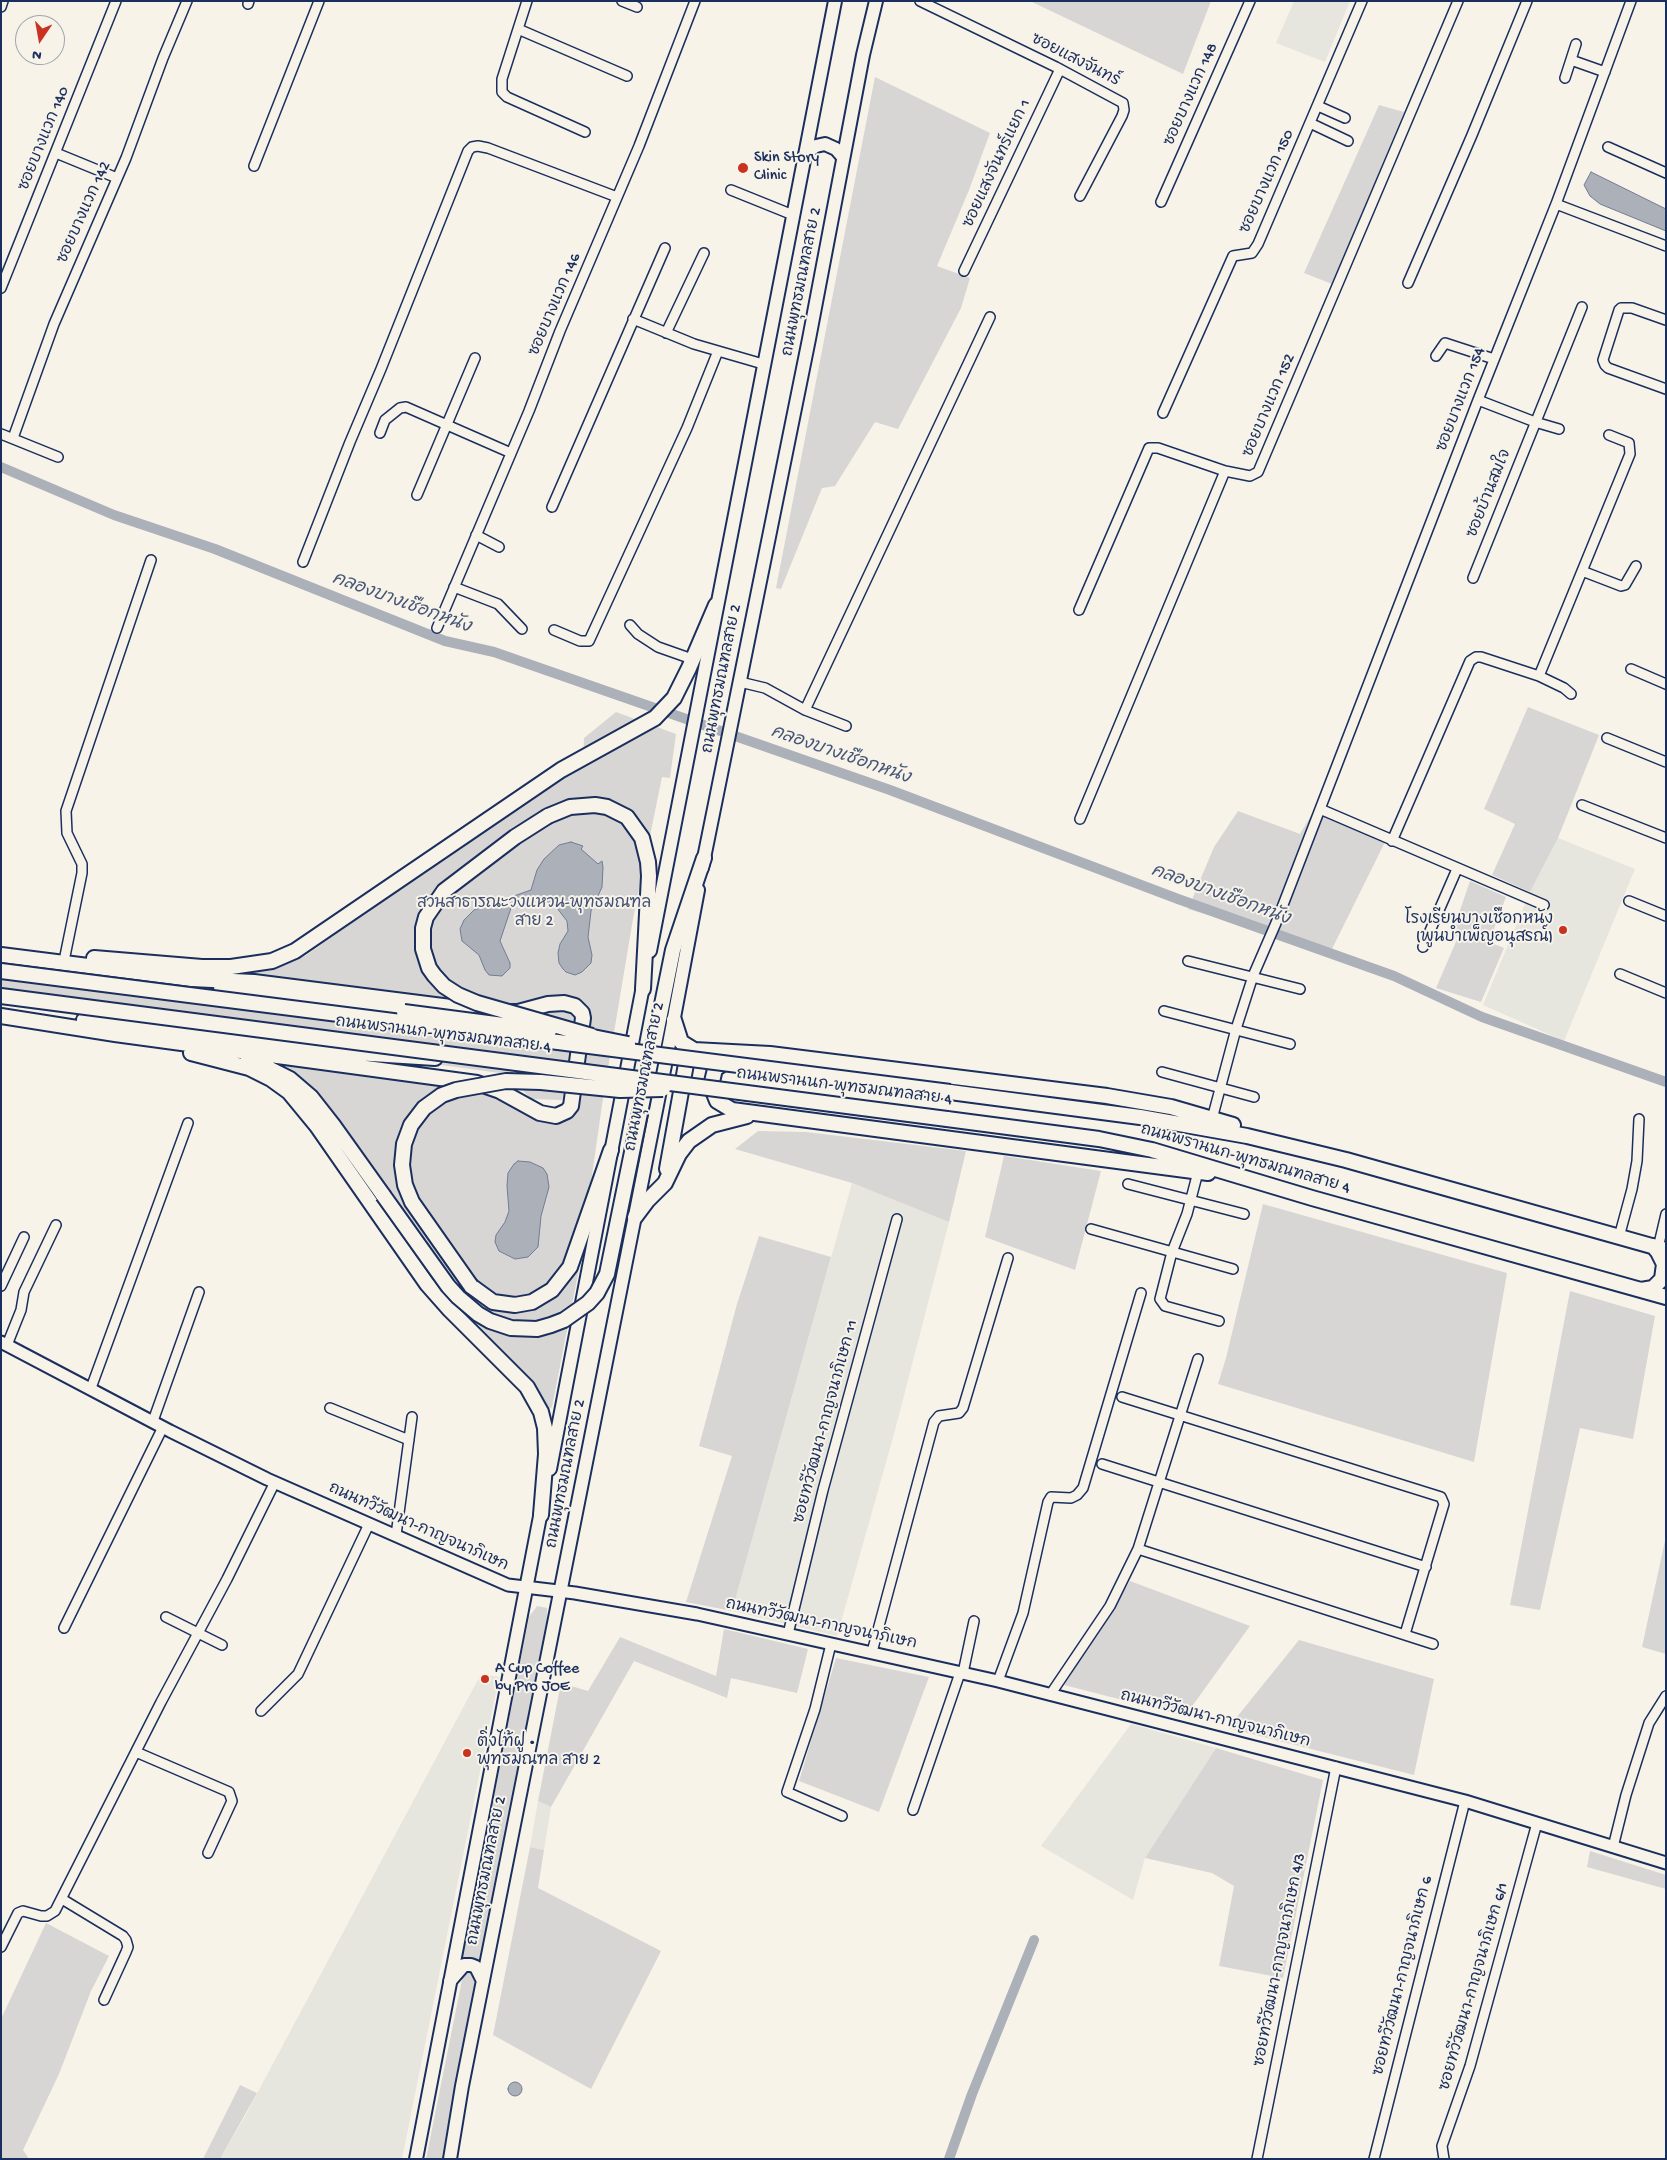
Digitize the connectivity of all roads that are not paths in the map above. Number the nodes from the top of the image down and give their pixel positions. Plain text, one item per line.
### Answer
1 (4, 1) edge
2 (116, 1) edge
3 (187, 1) edge
4 (319, 1) edge
5 (527, 1) edge
6 (622, 1) edge
7 (695, 1) edge
8 (835, 1) edge
9 (876, 1) edge
10 (920, 1) edge
11 (1250, 1) edge
12 (1362, 1) edge
13 (1458, 1) edge
14 (1527, 1) edge
15 (1631, 1) edge
16 (1, 7) edge
17 (638, 8) dead end
18 (518, 29) junction
19 (1576, 44) dead end
20 (1571, 60) junction
21 (1060, 69) junction
22 (1605, 72) junction
23 (627, 76) dead end
24 (1565, 78) dead end
25 (1318, 106) junction
26 (1345, 118) dead end
27 (1310, 123) junction
28 (585, 132) dead end
29 (1348, 141) dead end
30 (1608, 147) dead end
31 (56, 153) junction
32 (805, 154) junction
33 (843, 157) junction
34 (254, 166) dead end
35 (1666, 173) edge
36 (117, 178) junction
37 (731, 190) dead end
38 (617, 196) junction
39 (1080, 196) dead end
40 (1161, 202) dead end
41 (1556, 204) junction
42 (793, 215) junction
43 (1666, 246) edge
44 (665, 248) dead end
45 (704, 253) dead end
46 (964, 271) dead end
47 (1408, 283) dead end
48 (1, 288) edge
49 (1582, 307) dead end
50 (990, 317) dead end
51 (633, 320) junction
52 (1666, 320) edge
53 (666, 333) junction
54 (718, 351) junction
55 (1436, 356) dead end
56 (474, 358) dead end
57 (1494, 359) junction
58 (763, 364) junction
59 (1666, 389) edge
60 (1478, 400) junction
61 (1163, 413) dead end
62 (1535, 422) junction
63 (447, 424) junction
64 (1559, 429) dead end
65 (380, 433) dead end
66 (1, 434) edge
67 (1609, 435) dead end
68 (12, 438) junction
69 (511, 453) junction
70 (58, 457) dead end
71 (1225, 472) junction
72 (416, 495) dead end
73 (552, 507) dead end
74 (476, 536) junction
75 (499, 547) dead end
76 (151, 560) dead end
77 (303, 562) dead end
78 (1636, 566) dead end
79 (1582, 571) junction
80 (1473, 578) dead end
81 (454, 587) junction
82 (716, 605) junction
83 (1080, 610) dead end
84 (630, 625) dead end
85 (437, 628) dead end
86 (522, 629) dead end
87 (554, 630) dead end
88 (692, 659) junction
89 (1631, 669) dead end
90 (1539, 676) junction
91 (740, 682) junction
92 (1666, 684) edge
93 (1571, 694) dead end
94 (805, 710) junction
95 (846, 726) dead end
96 (1607, 738) dead end
97 (1666, 762) edge
98 (1582, 805) dead end
99 (1320, 809) junction
100 (1080, 819) dead end
101 (1666, 838) edge
102 (1392, 841) junction
103 (704, 858) junction
104 (1458, 869) junction
105 (1629, 901) dead end
106 (1544, 905) dead end
107 (1666, 916) edge
108 (1423, 947) dead end
109 (1, 954) edge
110 (65, 956) junction
111 (1188, 961) dead end
112 (1, 971) edge
113 (1620, 974) dead end
114 (1253, 976) junction
115 (192, 979) junction
116 (643, 989) junction
117 (1300, 989) dead end
118 (1666, 993) edge
119 (1, 996) edge
120 (1164, 1011) dead end
121 (1, 1015) edge
122 (674, 1020) junction
123 (1236, 1029) junction
124 (115, 1034) junction
125 (592, 1036) junction
126 (216, 1042) junction
127 (683, 1044) junction
128 (1290, 1044) dead end
129 (753, 1053) junction
130 (671, 1057) junction
131 (486, 1060) junction
132 (1162, 1072) dead end
133 (696, 1087) junction
134 (1220, 1088) junction
135 (1254, 1096) dead end
136 (780, 1116) junction
137 (1212, 1118) junction
138 (1639, 1119) dead end
139 (188, 1123) dead end
140 (612, 1150) junction
141 (1313, 1151) junction
142 (1198, 1172) junction
143 (1259, 1182) junction
144 (665, 1183) junction
145 (1128, 1184) dead end
146 (1191, 1201) junction
147 (1244, 1214) dead end
148 (1666, 1214) edge
149 (635, 1217) junction
150 (897, 1218) dead end
151 (56, 1225) dead end
152 (1091, 1229) dead end
153 (24, 1236) dead end
154 (1619, 1236) junction
155 (1659, 1248) edge
156 (1172, 1252) junction
157 (1008, 1258) dead end
158 (1233, 1269) dead end
159 (1, 1286) edge
160 (1640, 1290) junction
161 (200, 1292) dead end
162 (1141, 1293) dead end
163 (1666, 1297) edge
164 (1218, 1321) dead end
165 (4, 1343) edge
166 (1198, 1359) dead end
167 (90, 1388) junction
168 (1122, 1397) dead end
169 (330, 1408) dead end
170 (1181, 1416) junction
171 (412, 1417) dead end
172 (158, 1424) junction
173 (409, 1440) junction
174 (1102, 1464) dead end
175 (276, 1482) junction
176 (1158, 1482) junction
177 (541, 1515) junction
178 (369, 1524) junction
179 (396, 1535) junction
180 (1138, 1549) junction
181 (1426, 1567) junction
182 (528, 1588) junction
183 (560, 1591) junction
184 (166, 1617) dead end
185 (974, 1621) dead end
186 (64, 1628) dead end
187 (198, 1634) junction
188 (788, 1634) junction
189 (1405, 1634) junction
190 (831, 1644) junction
191 (1433, 1644) dead end
192 (222, 1645) dead end
193 (872, 1652) junction
194 (961, 1673) junction
195 (998, 1681) junction
196 (1050, 1695) junction
197 (1666, 1696) edge
198 (261, 1711) dead end
199 (136, 1752) junction
200 (1336, 1767) junction
201 (1464, 1801) junction
202 (913, 1810) dead end
203 (842, 1816) dead end
204 (1537, 1823) junction
205 (1613, 1847) junction
206 (208, 1853) dead end
207 (1666, 1863) edge
208 (62, 1899) junction
209 (1, 1947) edge
210 (450, 1981) junction
211 (484, 1981) junction
212 (104, 2000) dead end
213 (1443, 2158) edge
214 (416, 2159) edge
215 (450, 2159) edge
216 (1257, 2159) edge
217 (1374, 2159) edge

1 - 16 street
2 - 31 street, ซอยบางแวก 140
3 - 36 street, ซอยบางแวก 142
4 - 34 street
5 - 18 street
6 - 17 street
7 - 38 street, ซอยบางแวก 146
8 - 32 main road, ถนนพุทธมณฑลสาย 2
9 - 33 main road, ถนนพุทธมณฑลสาย 2
10 - 21 street, ซอยแสงจันทร์
11 - 40 street, ซอยบางแวก 148
12 - 25 street, ซอยบางแวก 150
13 - 71 street, ซอยบางแวก 152
14 - 47 street
15 - 22 street, ซอยบางแวก 154
18 - 23 street
18 - 28 street
19 - 20 street
20 - 22 street
20 - 24 street
21 - 39 street, ซอยแสงจันทร์
21 - 46 street, ซอยแสงจันทร์แยก 1
22 - 41 street, ซอยบางแวก 154
25 - 26 street
25 - 27 street, ซอยบางแวก 150
27 - 29 street
27 - 61 street, ซอยบางแวก 150
30 - 35 street
31 - 36 street
31 - 48 street, ซอยบางแวก 140
32 - 33 main road
32 - 42 main road, ถนนพุทธมณฑลสาย 2
33 - 91 main road, ถนนพุทธมณฑลสาย 2
36 - 68 street, ซอยบางแวก 142
37 - 42 street
38 - 69 street, ซอยบางแวก 146
38 - 77 street
41 - 43 street
41 - 57 street, ซอยบางแวก 154
42 - 58 main road, ถนนพุทธมณฑลสาย 2
44 - 51 street
45 - 53 street
49 - 62 street, ซอยบ้านสมใจ
50 - 94 street
51 - 53 street
51 - 73 street
52 - 59 street
53 - 54 street
54 - 58 street
54 - 87 street
55 - 57 street
56 - 63 street
57 - 60 street, ซอยบางแวก 154
58 - 82 main road, ถนนพุทธมณฑลสาย 2
60 - 62 street
60 - 99 street, ซอยบางแวก 154
62 - 64 street
62 - 80 street, ซอยบ้านสมใจ
63 - 65 street
63 - 69 street
63 - 72 street
66 - 68 street
67 - 79 street
68 - 70 street
69 - 74 street, ซอยบางแวก 146
71 - 83 street
71 - 100 street, ซอยบางแวก 152
74 - 75 street
74 - 81 street, ซอยบางแวก 146
76 - 110 street
78 - 79 street
79 - 90 street
81 - 85 street, ซอยบางแวก 146
81 - 86 street
82 - 88 main road
82 - 116 main road, ถนนพุทธมณฑลสาย 2
84 - 88 street
88 - 110 main road
89 - 92 street
90 - 93 street
90 - 102 street
91 - 94 street
91 - 103 main road, ถนนพุทธมณฑลสาย 2
94 - 95 street
96 - 97 street
98 - 101 street
99 - 102 street
99 - 114 street, ซอยบางแวก 154
102 - 104 street
103 - 122 main road, ถนนพุทธมณฑลสาย 2
103 - 126 main road, bridge
104 - 106 street
104 - 108 street
105 - 107 street
109 - 110 main road
109 - 115 main road
111 - 114 street
112 - 130 main road, ถนนพรานนก-พุทธมณฑลสาย 4, bridge
113 - 118 street
114 - 117 street
114 - 123 street, ซอยบางแวก 154
115 - 125 main road, bridge
115 - 126 main road
116 - 125 main road, bridge
116 - 140 main road, ถนนพุทธมณฑลสาย 2
119 - 131 main road, ถนนพรานนก-พุทธมณฑลสาย 4, bridge
120 - 123 street
121 - 124 main road
121 - 126 main road
122 - 127 main road
122 - 149 main road, ถนนพุทธมณฑลสาย 2
123 - 128 street
123 - 134 street, ซอยบางแวก 154
124 - 126 main road
124 - 177 main road
125 - 130 main road, bridge
126 - 131 main road, bridge
127 - 129 main road
127 - 144 main road
129 - 136 main road
129 - 137 main road
130 - 141 main road, ถนนพรานนก-พุทธมณฑลสาย 4, bridge
131 - 133 main road, ถนนพรานนก-พุทธมณฑลสาย 4, bridge
132 - 134 street
133 - 140 main road, bridge
133 - 143 main road, ถนนพรานนก-พุทธมณฑลสาย 4, bridge
134 - 135 street
134 - 137 street, ซอยบางแวก 154
136 - 142 main road
136 - 144 main road
137 - 141 main road
138 - 154 street
139 - 167 street
140 - 177 main road, ถนนพุทธมณฑลสาย 2
141 - 154 main road, ถนนพรานนก-พุทธมณฑลสาย 4
142 - 143 main road
142 - 146 street
143 - 160 main road, ถนนพรานนก-พุทธมณฑลสาย 4
144 - 149 main road
145 - 146 street
146 - 147 street
146 - 156 street
148 - 155 street
149 - 183 main road, ถนนพุทธมณฑลสาย 2
150 - 188 street, ซอยทวีวัฒนา-กาญจนาภิเษก 11
151 - 165 street
152 - 156 street
153 - 159 street
154 - 155 main road, ถนนพรานนก-พุทธมณฑลสาย 4
155 - 160 main road
156 - 158 street
156 - 164 street
157 - 193 street
160 - 163 main road, ถนนพรานนก-พุทธมณฑลสาย 4
161 - 172 street
162 - 195 street
165 - 167 street, ถนนทวีวัฒนา-กาญจนาภิเษก
166 - 170 street
167 - 172 street, ถนนทวีวัฒนา-กาญจนาภิเษก
168 - 170 street
169 - 173 street
170 - 176 street
170 - 181 street
171 - 173 street
172 - 175 street, ถนนทวีวัฒนา-กาญจนาภิเษก
172 - 186 street
173 - 179 street
174 - 176 street
175 - 178 street, ถนนทวีวัฒนา-กาญจนาภิเษก
175 - 187 street
176 - 180 street
176 - 181 street
177 - 182 main road, ถนนพุทธมณฑลสาย 2
178 - 179 street, ถนนทวีวัฒนา-กาญจนาภิเษก
178 - 198 street
179 - 182 street, ถนนทวีวัฒนา-กาญจนาภิเษก
180 - 189 street
180 - 196 street
181 - 189 street
182 - 183 street, ถนนทวีวัฒนา-กาญจนาภิเษก
182 - 210 main road, ถนนพุทธมณฑลสาย 2
183 - 188 street, ถนนทวีวัฒนา-กาญจนาภิเษก
183 - 211 main road, ถนนพุทธมณฑลสาย 2
184 - 187 street
185 - 194 street
187 - 192 street
187 - 199 street
188 - 190 street, ถนนทวีวัฒนา-กาญจนาภิเษก
189 - 191 street
190 - 193 street, ถนนทวีวัฒนา-กาญจนาภิเษก
190 - 203 street
193 - 194 street, ถนนทวีวัฒนา-กาญจนาภิเษก
194 - 195 street, ถนนทวีวัฒนา-กาญจนาภิเษก
194 - 202 street
195 - 196 street, ถนนทวีวัฒนา-กาญจนาภิเษก
196 - 200 street, ถนนทวีวัฒนา-กาญจนาภิเษก
197 - 205 street
199 - 206 street
199 - 208 street
200 - 201 street, ถนนทวีวัฒนา-กาญจนาภิเษก
200 - 216 street, ซอยทวีวัฒนา-กาญจนาภิเษก 4/3
201 - 204 street, ถนนทวีวัฒนา-กาญจนาภิเษก
201 - 217 street, ซอยทวีวัฒนา-กาญจนาภิเษก 6
204 - 205 street, ถนนทวีวัฒนา-กาญจนาภิเษก
204 - 213 street, ซอยทวีวัฒนา-กาญจนาภิเษก 6/1
205 - 207 street, ถนนทวีวัฒนา-กาญจนาภิเษก
208 - 209 street
208 - 212 street
210 - 211 main road
210 - 214 main road, ถนนพุทธมณฑลสาย 2
211 - 215 main road, ถนนพุทธมณฑลสาย 2

